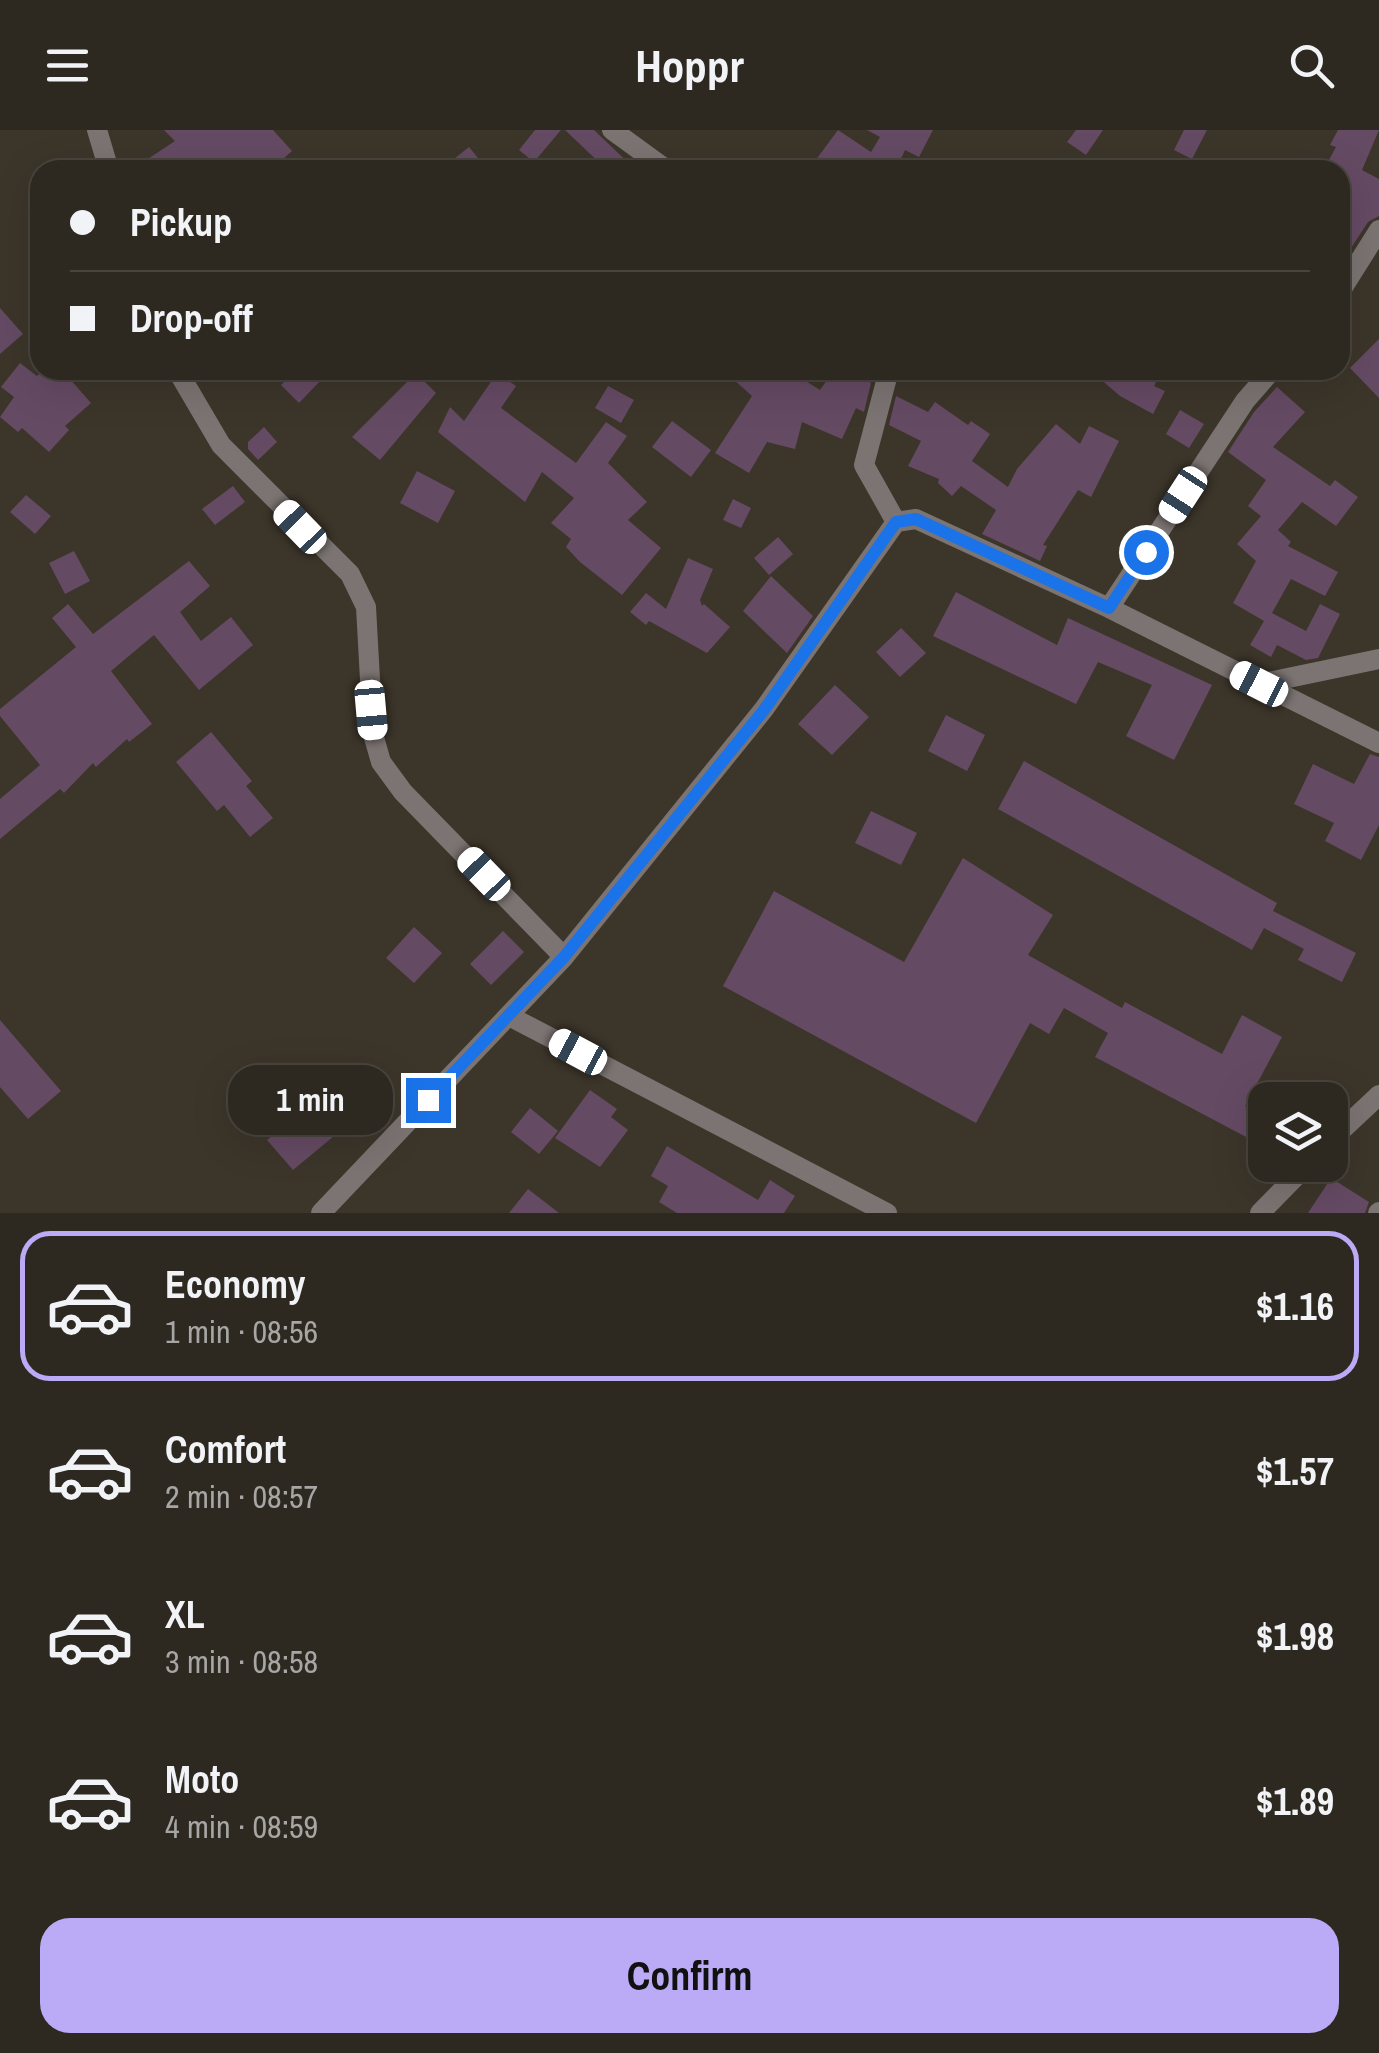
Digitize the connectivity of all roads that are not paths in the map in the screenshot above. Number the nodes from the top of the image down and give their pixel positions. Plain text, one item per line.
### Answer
1 (97, 130) edge
2 (612, 130) edge
3 (107, 160) edge
4 (653, 160) edge
5 (1379, 230) edge
6 (1350, 276) edge
7 (183, 380) edge
8 (886, 380) edge
9 (1263, 380) edge
10 (896, 522) junction
11 (1109, 608) junction
12 (1379, 659) edge
13 (1259, 684) junction
14 (1379, 742) edge
15 (564, 957) junction
16 (510, 1016) junction
17 (1379, 1095) edge
18 (1348, 1124) edge
19 (1290, 1182) edge
20 (321, 1213) edge
21 (887, 1213) edge
22 (1260, 1213) edge

1 - 3 street
2 - 4 street
5 - 6 street
7 - 15 street
8 - 10 street
9 - 11 street
10 - 11 street
10 - 15 street
11 - 13 street
12 - 13 street
13 - 14 street
15 - 16 street
16 - 20 street
16 - 21 street
17 - 18 street
19 - 22 street

